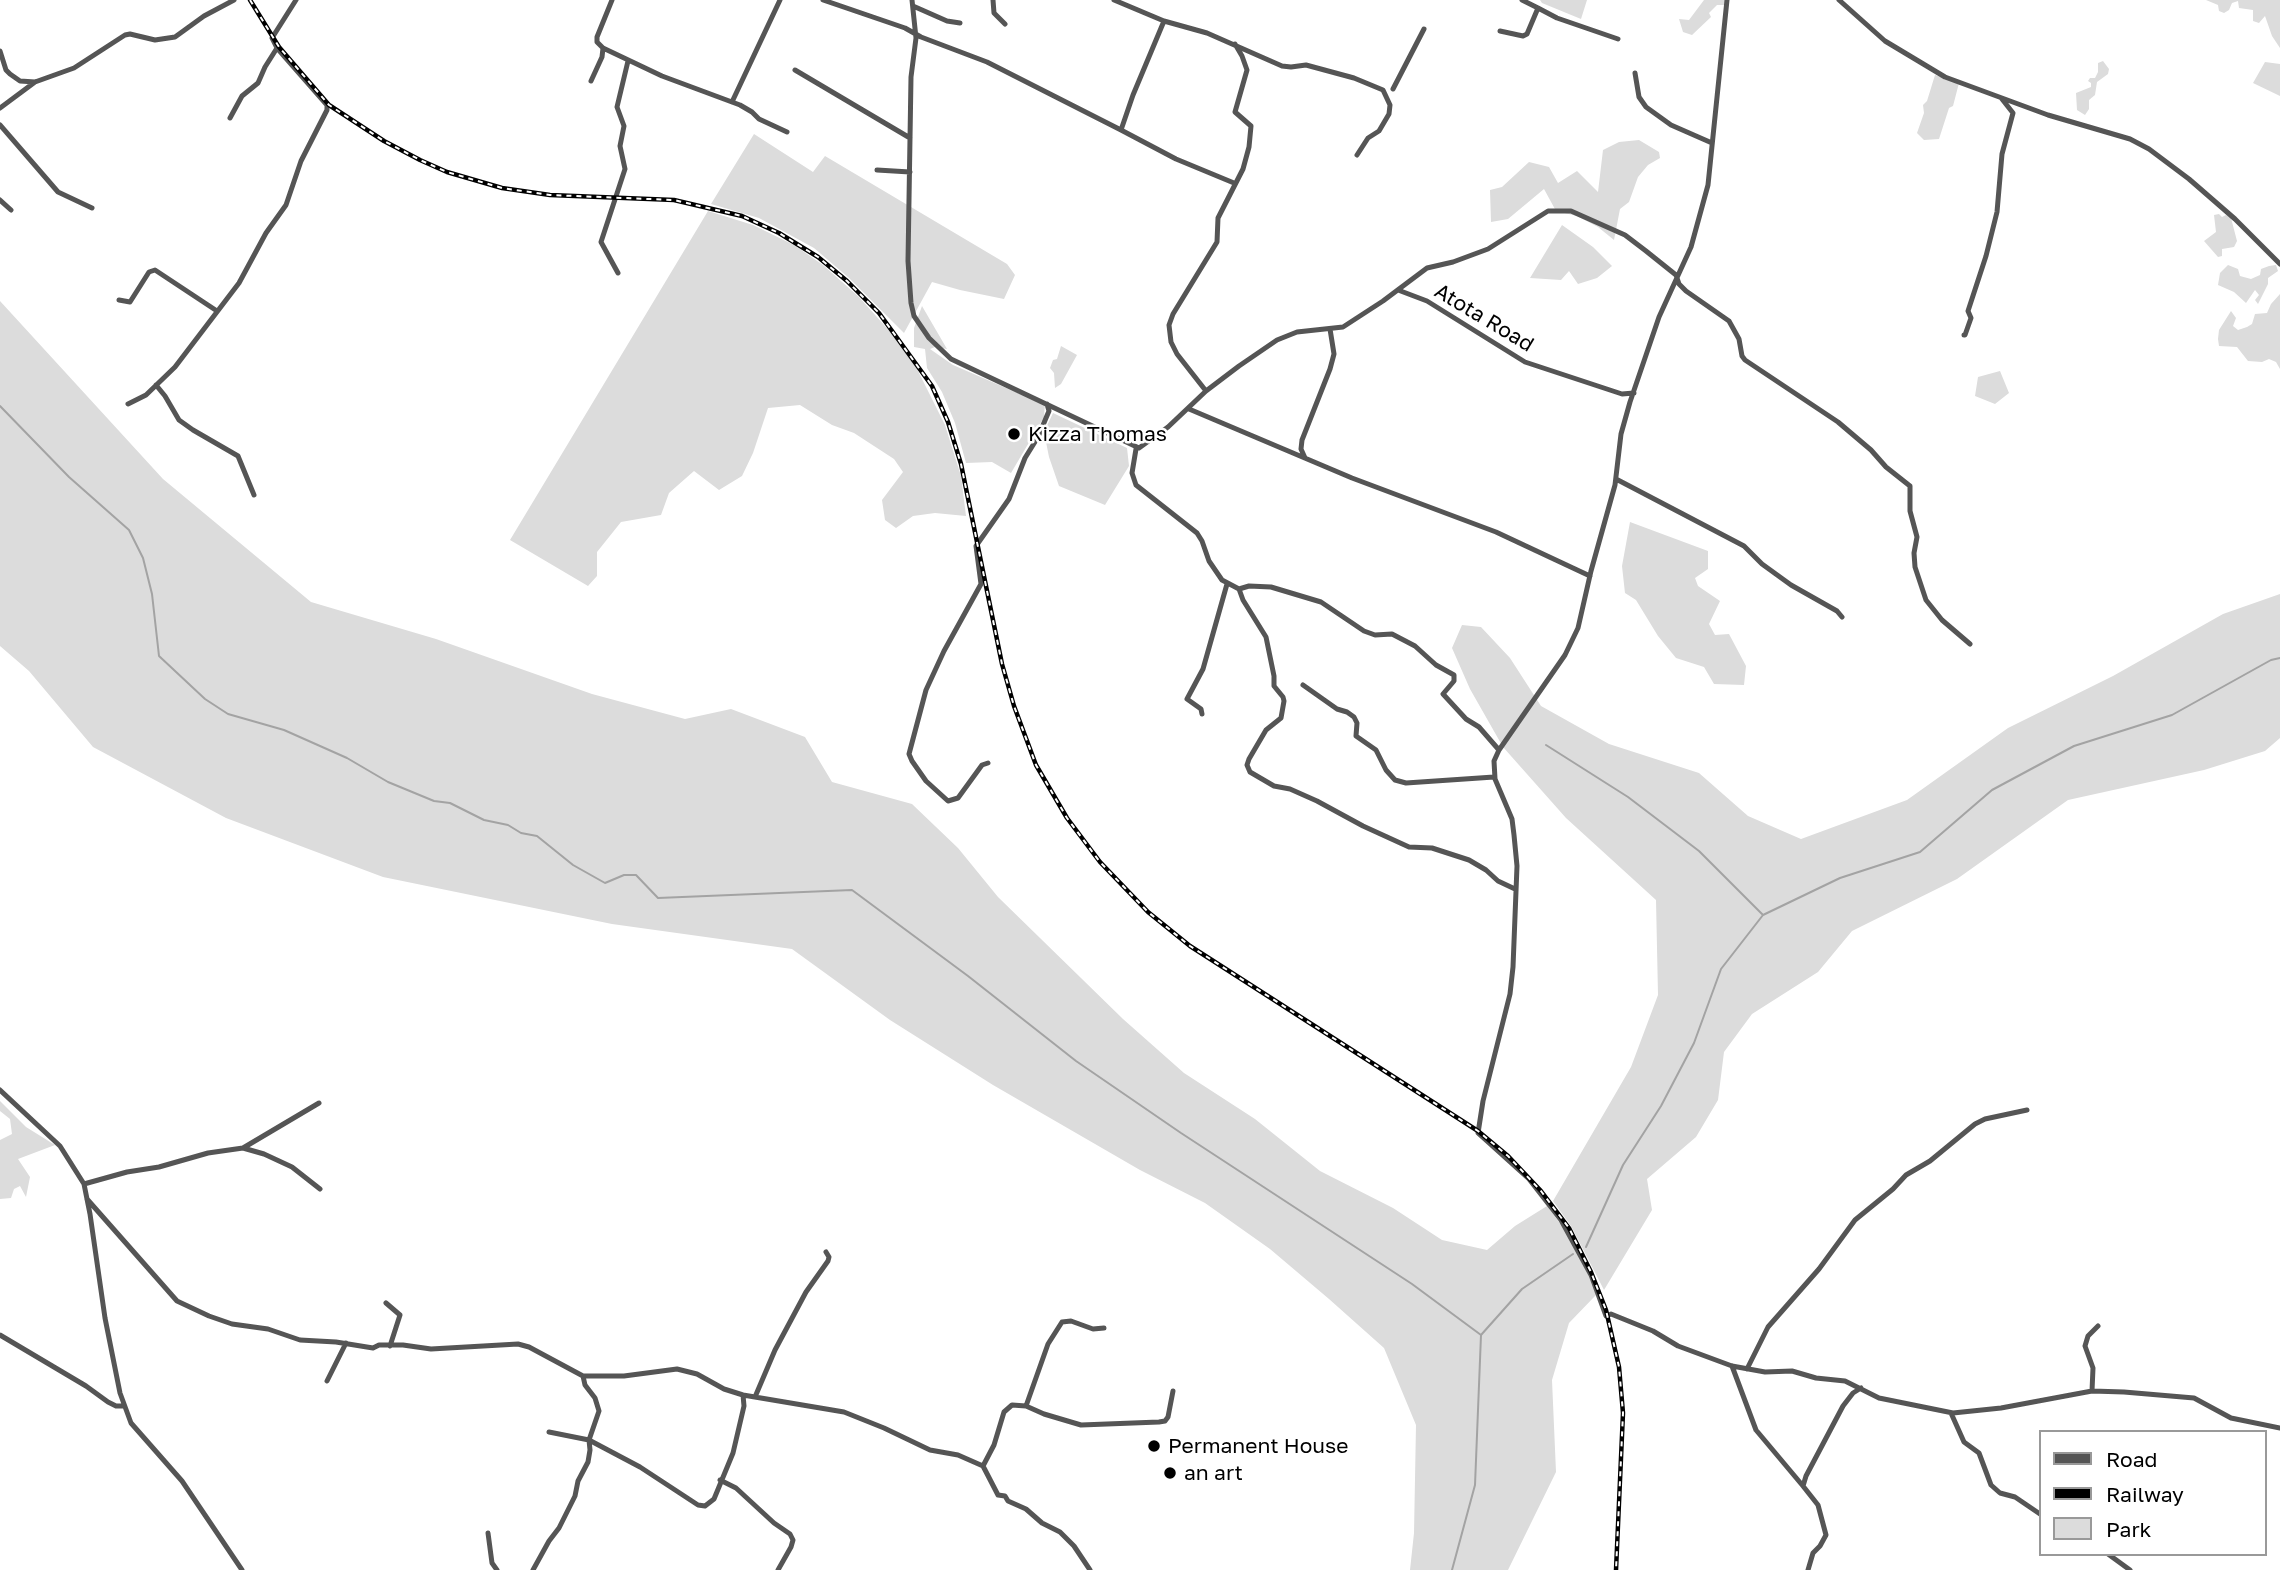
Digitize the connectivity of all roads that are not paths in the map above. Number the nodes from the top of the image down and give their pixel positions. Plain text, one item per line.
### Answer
1 (234, 0) edge
2 (296, 0) edge
3 (612, 0) edge
4 (780, 0) edge
5 (823, 0) edge
6 (993, 0) edge
7 (1114, 0) edge
8 (1522, 0) edge
9 (1727, 0) edge
10 (1839, 0) edge
11 (913, 3) edge
12 (1538, 8) junction
13 (1164, 21) junction
14 (960, 23) dead end
15 (1005, 24) dead end
16 (1424, 29) dead end
17 (1500, 31) dead end
18 (914, 32) junction
19 (1618, 39) dead end
20 (1235, 44) junction
21 (278, 48) junction
22 (603, 48) junction
23 (0, 51) edge
24 (628, 61) junction
25 (795, 70) dead end
26 (1635, 73) dead end
27 (591, 81) dead end
28 (35, 82) junction
29 (1393, 89) dead end
30 (2002, 99) junction
31 (732, 102) junction
32 (0, 108) edge
33 (230, 117) dead end
34 (0, 125) edge
35 (1121, 130) junction
36 (787, 132) dead end
37 (910, 138) junction
38 (1712, 143) junction
39 (1357, 155) dead end
40 (877, 170) dead end
41 (910, 172) junction
42 (1234, 183) junction
43 (0, 200) edge
44 (92, 208) dead end
45 (11, 210) dead end
46 (2280, 264) edge
47 (618, 273) dead end
48 (1676, 275) junction
49 (1398, 290) junction
50 (119, 300) dead end
51 (217, 311) junction
52 (1330, 329) junction
53 (1964, 335) dead end
54 (156, 385) junction
55 (1206, 391) junction
56 (1634, 393) junction
57 (128, 404) dead end
58 (1047, 404) junction
59 (1189, 410) junction
60 (1136, 449) junction
61 (1305, 458) junction
62 (1616, 479) junction
63 (254, 495) dead end
64 (1590, 576) junction
65 (1227, 584) junction
66 (1239, 589) junction
67 (1842, 617) dead end
68 (1970, 644) dead end
69 (1303, 685) dead end
70 (1202, 714) dead end
71 (1499, 750) junction
72 (988, 763) dead end
73 (1494, 777) junction
74 (1515, 889) junction
75 (0, 1090) edge
76 (319, 1103) dead end
77 (2027, 1110) dead end
78 (243, 1148) junction
79 (84, 1184) junction
80 (320, 1189) dead end
81 (87, 1199) junction
82 (826, 1252) dead end
83 (386, 1303) dead end
84 (2098, 1326) dead end
85 (1104, 1328) dead end
86 (0, 1335) edge
87 (346, 1343) junction
88 (390, 1346) junction
89 (1732, 1366) junction
90 (1747, 1369) junction
91 (583, 1376) junction
92 (327, 1381) dead end
93 (1861, 1388) junction
94 (1173, 1391) dead end
95 (2092, 1391) junction
96 (743, 1395) junction
97 (755, 1397) junction
98 (124, 1406) junction
99 (1026, 1406) junction
100 (1951, 1413) junction
101 (2280, 1428) edge
102 (549, 1432) dead end
103 (589, 1440) junction
104 (983, 1466) junction
105 (720, 1480) junction
106 (1803, 1486) junction
107 (2038, 1513) edge
108 (488, 1533) dead end
109 (2111, 1556) edge
110 (242, 1570) edge
111 (497, 1570) edge
112 (533, 1570) edge
113 (778, 1570) edge
114 (1090, 1570) edge
115 (1808, 1570) edge
116 (2130, 1570) edge

1 - 28 street
2 - 21 street
3 - 22 street
4 - 31 street
5 - 18 street
6 - 15 street
7 - 13 street
8 - 12 street
9 - 38 street
10 - 30 street
11 - 14 street
11 - 18 street
12 - 17 street
12 - 19 street
13 - 20 street
13 - 35 street
16 - 29 street
18 - 35 street
18 - 37 street
20 - 39 street
20 - 42 street
21 - 33 street
21 - 51 street
22 - 24 street
22 - 27 street
23 - 28 street
24 - 31 street
24 - 47 street
25 - 37 street
26 - 38 street
28 - 32 street
30 - 46 street
30 - 53 street
31 - 36 street
34 - 44 street
35 - 42 street
37 - 41 street
38 - 48 street
40 - 41 street
41 - 58 street
42 - 55 street
43 - 45 street
48 - 49 street
48 - 56 street
48 - 68 street
49 - 52 street
49 - 56 street, Atota Road
50 - 51 street
51 - 54 street
52 - 55 street
52 - 61 street
54 - 57 street
54 - 63 street
55 - 59 street
56 - 62 street
58 - 60 street
58 - 72 street
59 - 60 street
59 - 61 street
60 - 65 street
61 - 64 street
62 - 64 street
62 - 67 street
64 - 71 street
65 - 66 street
65 - 70 street
66 - 71 street
66 - 74 street
69 - 73 street
71 - 73 street
73 - 74 street
74 - 89 street
75 - 79 street
76 - 78 street
77 - 90 street
78 - 79 street
78 - 80 street
79 - 81 street
81 - 87 street
81 - 98 street
82 - 97 street
83 - 88 street
84 - 95 street
85 - 99 street
86 - 98 street
87 - 88 street
87 - 92 street
88 - 91 street
89 - 90 street
89 - 106 street
90 - 93 street
91 - 96 street
91 - 103 street
93 - 100 street
93 - 106 street
94 - 99 street
95 - 100 street
95 - 101 street
96 - 97 street
96 - 105 street
97 - 104 street
98 - 110 street
99 - 104 street
100 - 107 street
102 - 103 street
103 - 105 street
103 - 112 street
104 - 114 street
105 - 113 street
106 - 115 street
108 - 111 street
109 - 116 street

